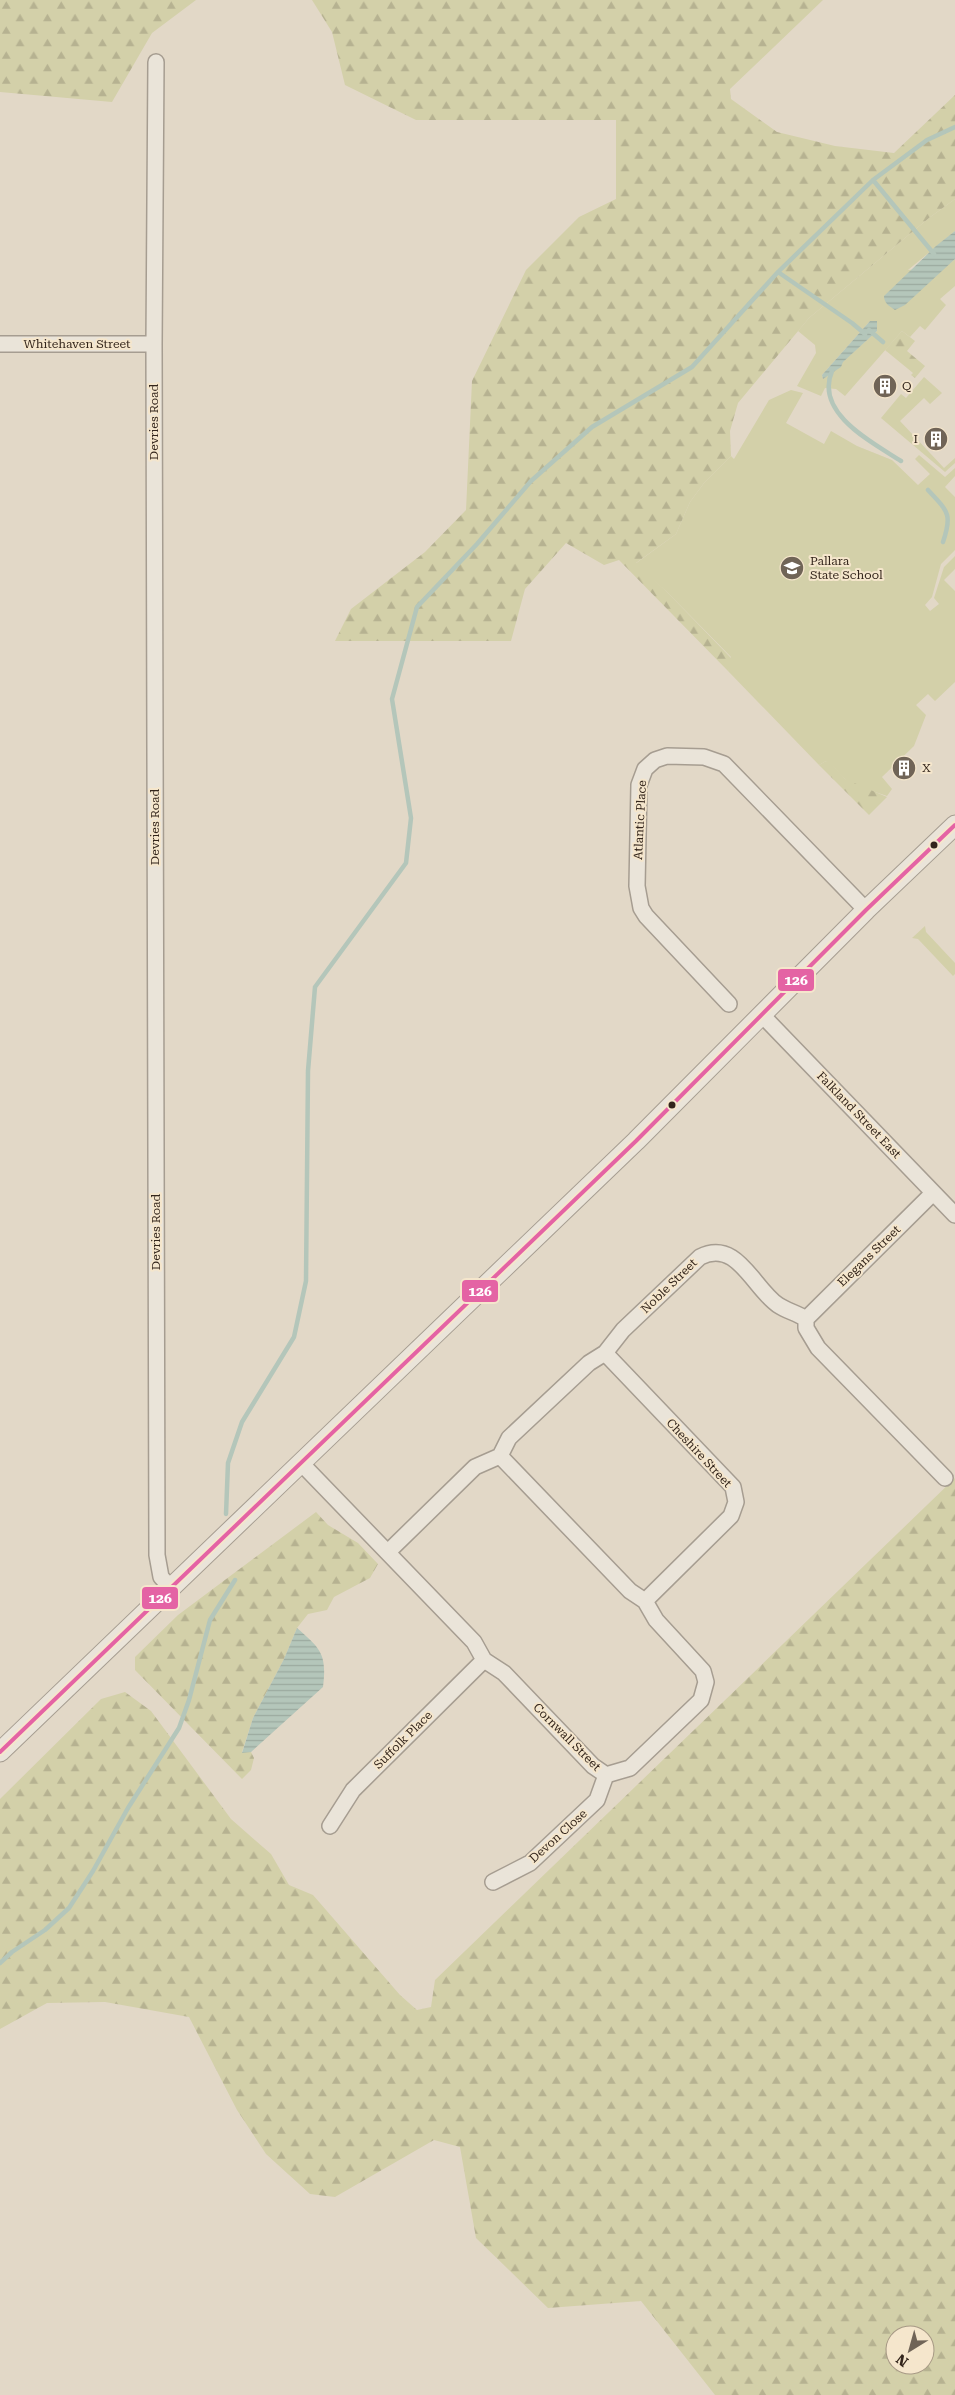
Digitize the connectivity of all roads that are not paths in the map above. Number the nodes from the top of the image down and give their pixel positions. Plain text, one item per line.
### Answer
1 (156, 62) dead end
2 (0, 344) edge
3 (154, 344) junction
4 (955, 826) edge
5 (866, 910) junction
6 (729, 1004) dead end
7 (763, 1016) junction
8 (933, 1193) junction
9 (955, 1216) edge
10 (806, 1319) junction
11 (605, 1353) junction
12 (500, 1456) junction
13 (301, 1462) junction
14 (945, 1478) dead end
15 (389, 1551) junction
16 (171, 1588) junction
17 (645, 1600) junction
18 (484, 1660) junction
19 (0, 1752) edge
20 (606, 1775) junction
21 (330, 1826) dead end
22 (493, 1882) dead end

1 - 3 street, Devries Road
2 - 3 street, Whitehaven Street
3 - 16 street, Devries Road
4 - 5 street
5 - 6 street, Atlantic Place
5 - 7 street
7 - 8 street, Falkland Street East
7 - 13 street
8 - 9 street, Falkland Street East
8 - 10 street, Elegans Street
10 - 11 street, Noble Street
10 - 14 street
11 - 12 street, Noble Street
11 - 17 street, Cheshire Street
12 - 15 street
12 - 17 street, Cornwall Street
13 - 15 street, Cornwall Street
13 - 16 street
15 - 18 street, Cornwall Street
16 - 19 street
17 - 20 street, Cornwall Street
18 - 20 street, Cornwall Street
18 - 21 street, Suffolk Place
20 - 22 street, Devon Close

